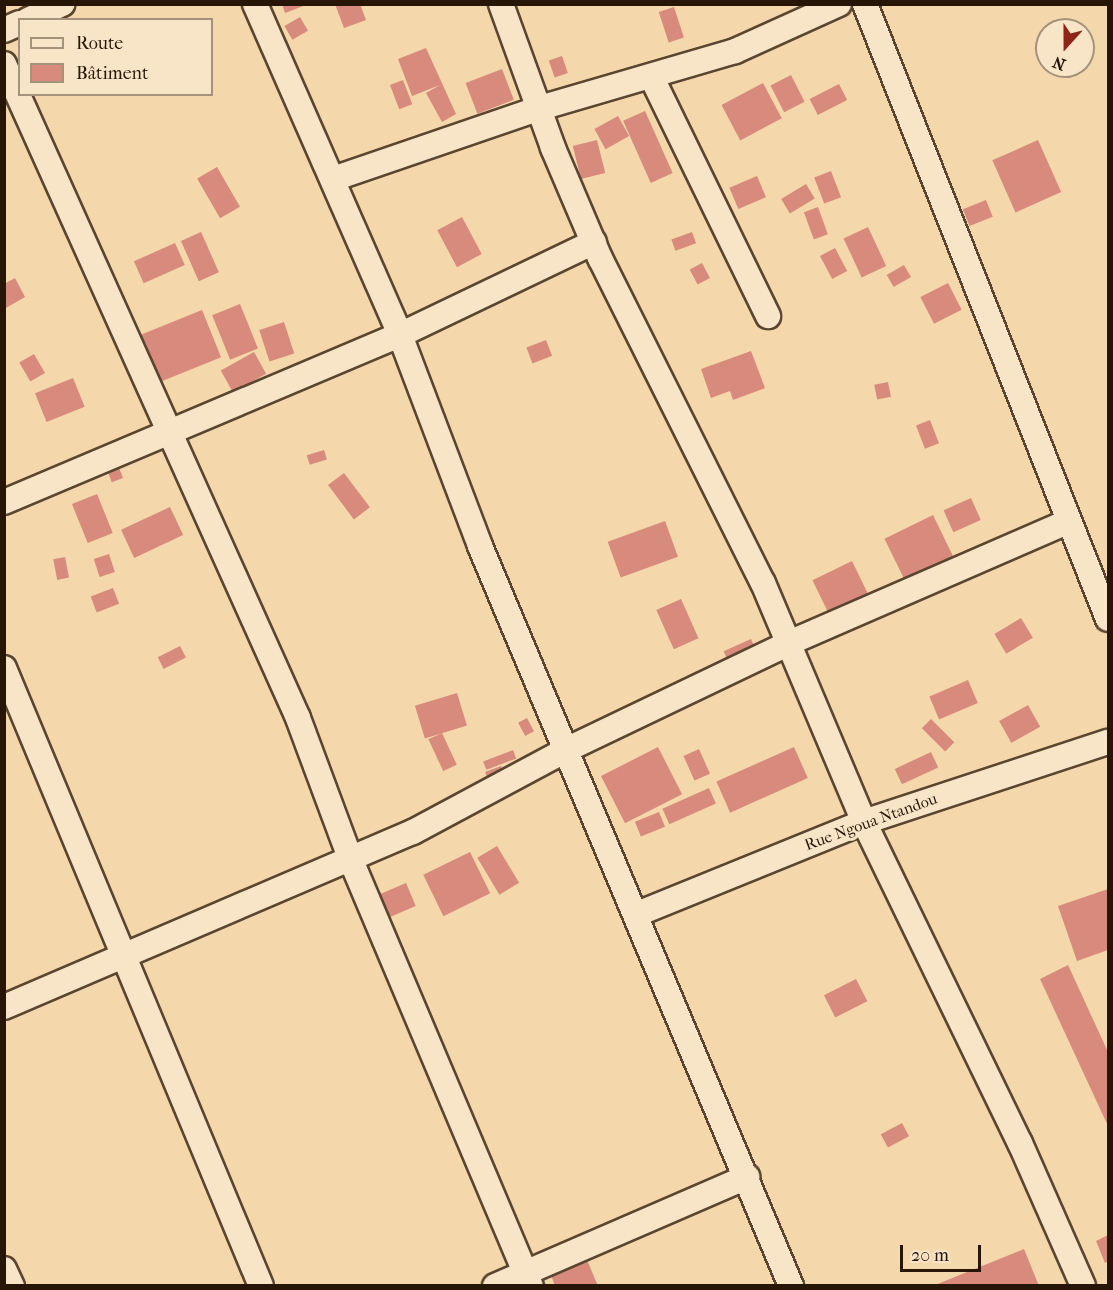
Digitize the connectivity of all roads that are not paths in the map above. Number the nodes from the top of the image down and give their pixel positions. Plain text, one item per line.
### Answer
1 (62, 4) edge
2 (255, 4) edge
3 (501, 4) edge
4 (839, 4) edge
5 (865, 4) edge
6 (32, 18) edge
7 (18, 24) edge
8 (4, 30) edge
9 (4, 63) edge
10 (652, 78) junction
11 (18, 94) edge
12 (19, 96) edge
13 (540, 108) junction
14 (333, 179) junction
15 (594, 242) junction
16 (768, 316) dead end
17 (400, 334) junction
18 (170, 435) junction
19 (4, 502) edge
20 (1069, 521) junction
21 (1108, 619) edge
22 (789, 643) junction
23 (4, 668) edge
24 (1108, 742) edge
25 (566, 750) junction
26 (864, 822) junction
27 (350, 858) junction
28 (637, 914) junction
29 (122, 953) junction
30 (4, 1006) edge
31 (747, 1177) junction
32 (4, 1269) edge
33 (528, 1280) edge
34 (12, 1286) edge
35 (261, 1286) edge
36 (495, 1286) edge
37 (791, 1286) edge
38 (1083, 1286) edge

1 - 6 street
2 - 14 street
3 - 13 street
4 - 10 street
5 - 20 street
7 - 8 street
9 - 11 street
10 - 13 street
10 - 16 street
12 - 18 street
13 - 14 street
13 - 15 street
14 - 17 street
15 - 17 street
15 - 22 street
17 - 18 street
17 - 25 street
18 - 19 street
18 - 27 street
20 - 21 street
20 - 22 street
22 - 25 street
22 - 26 street
23 - 29 street
24 - 26 street, Rue Ngoua Ntandou
25 - 27 street
25 - 28 street
26 - 28 street, Rue Ngoua Ntandou
26 - 38 street
27 - 29 street
27 - 33 street
28 - 31 street
29 - 30 street
29 - 35 street
31 - 33 street
31 - 37 street
32 - 34 street
33 - 36 street

